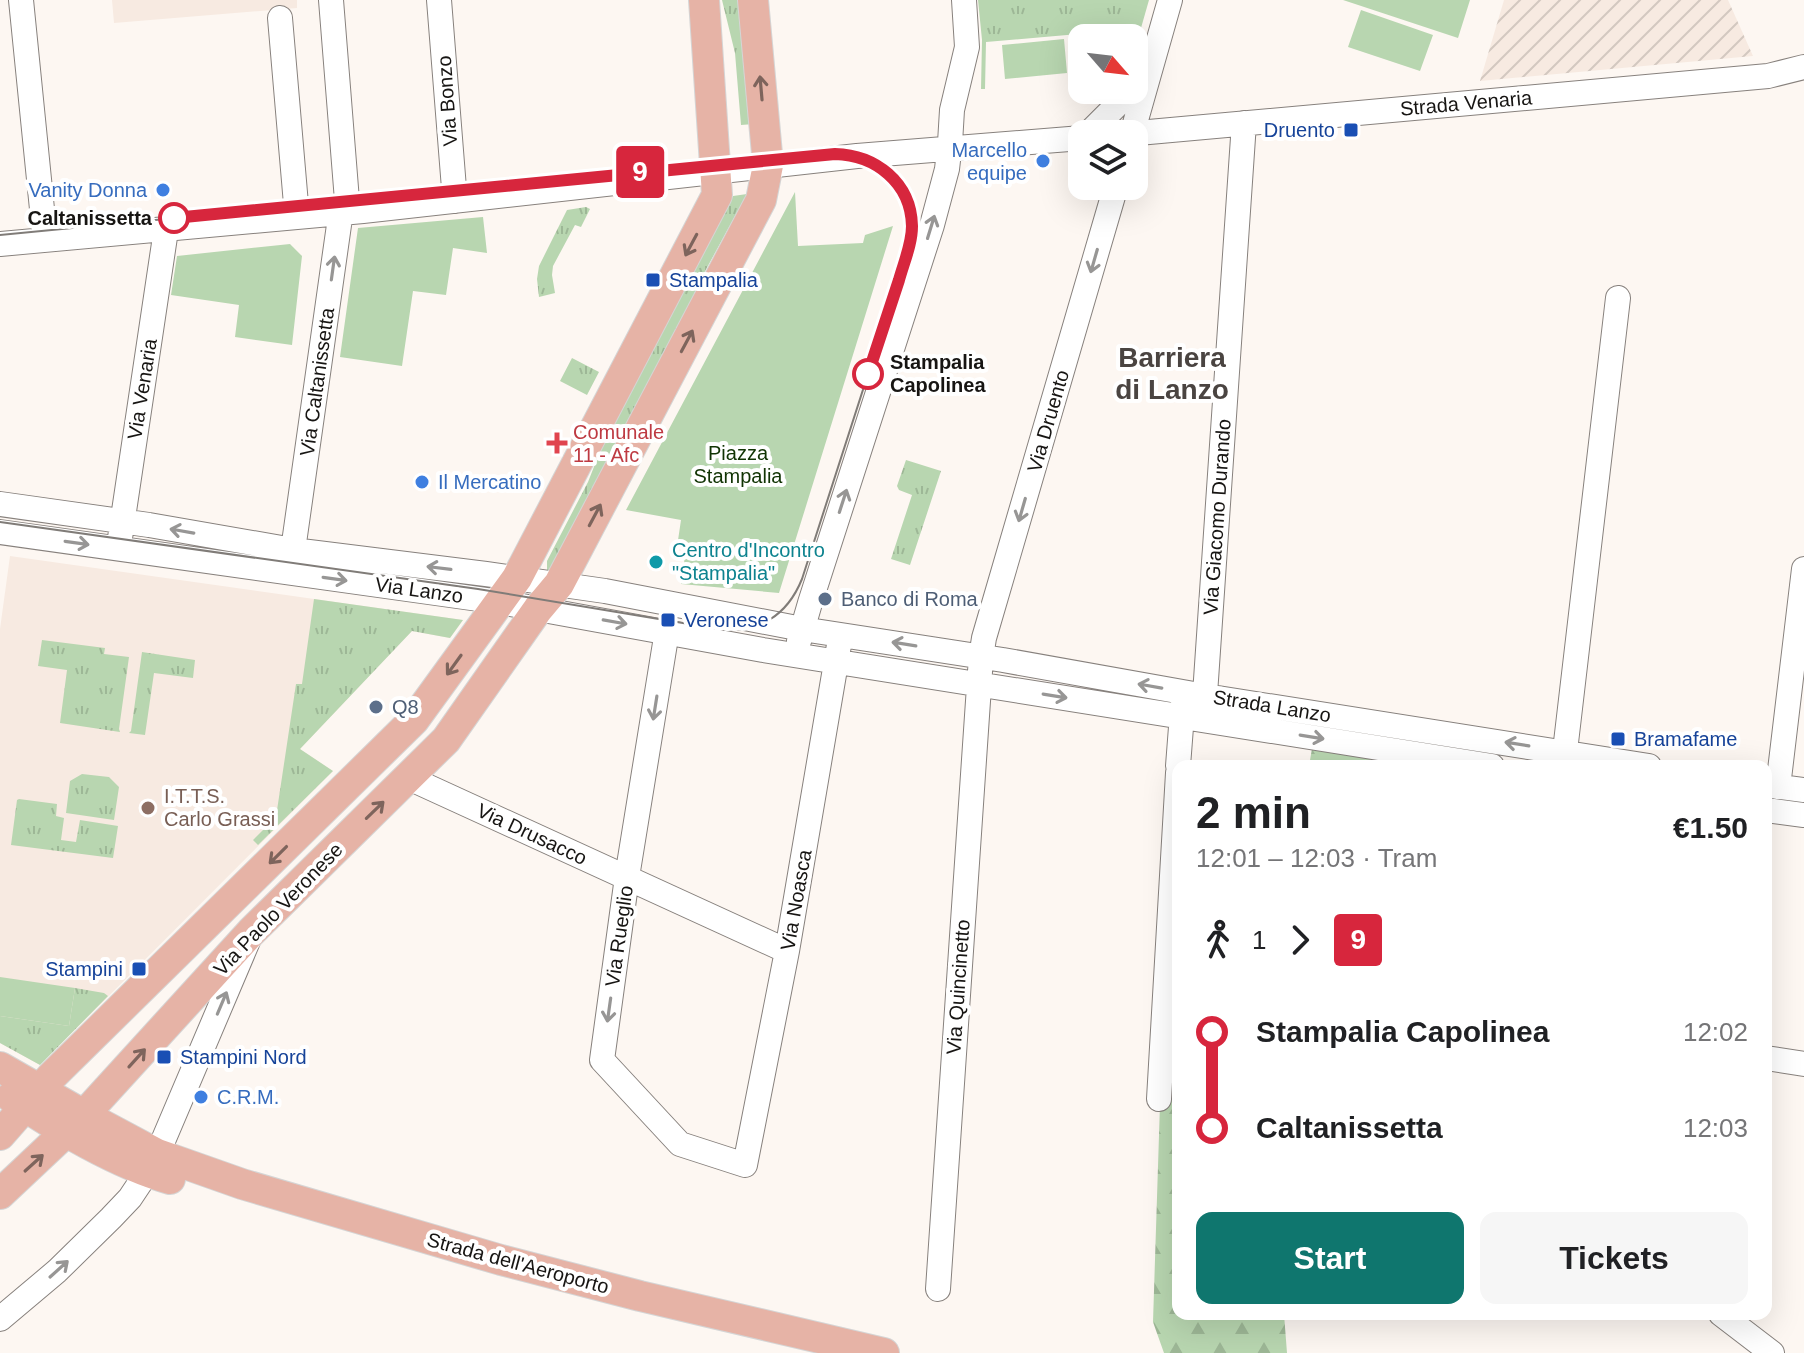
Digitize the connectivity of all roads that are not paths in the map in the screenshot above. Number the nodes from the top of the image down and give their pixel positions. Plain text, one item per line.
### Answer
1 (21, 0) edge
2 (331, 0) edge
3 (439, 0) edge
4 (704, 0) edge
5 (753, 0) edge
6 (964, 0) edge
7 (1170, 0) edge
8 (280, 18) dead end
9 (1148, 57) edge
10 (1804, 67) edge
11 (1117, 104) edge
12 (1102, 120) edge
13 (1244, 123) junction
14 (1148, 132) edge
15 (1068, 139) edge
16 (950, 149) junction
17 (768, 165) junction
18 (716, 173) junction
19 (1112, 200) edge
20 (455, 201) junction
21 (344, 213) junction
22 (297, 216) junction
23 (166, 230) junction
24 (45, 239) junction
25 (0, 244) edge
26 (1618, 298) dead end
27 (0, 504) edge
28 (122, 522) junction
29 (0, 532) edge
30 (119, 549) junction
31 (293, 550) junction
32 (1804, 569) edge
33 (559, 584) junction
34 (508, 590) junction
35 (538, 609) junction
36 (802, 629) junction
37 (667, 631) junction
38 (841, 635) junction
39 (795, 655) junction
40 (981, 657) junction
41 (836, 661) junction
42 (978, 684) junction
43 (1194, 706) junction
44 (1565, 751) junction
45 (1180, 760) edge
46 (1462, 760) edge
47 (1615, 760) edge
48 (409, 778) junction
49 (1772, 786) edge
50 (1804, 790) edge
51 (1772, 811) edge
52 (1804, 815) edge
53 (1172, 876) edge
54 (627, 877) junction
55 (251, 932) junction
56 (787, 951) junction
57 (1772, 1059) edge
58 (1804, 1064) edge
59 (0, 1067) edge
60 (0, 1091) edge
61 (33, 1098) junction
62 (1159, 1099) dead end
63 (76, 1124) junction
64 (0, 1135) edge
65 (152, 1163) junction
66 (745, 1165) joint
67 (0, 1194) edge
68 (938, 1289) dead end
69 (0, 1319) edge
70 (1729, 1320) edge
71 (796, 1353) edge
72 (884, 1353) edge
73 (1772, 1353) edge

1 - 24 street
2 - 21 street, Via Caltanissetta
3 - 20 street, Via Bonzo
4 - 18 main road
17 -> 5 main road
6 - 16 street
7 - 9 street
8 - 22 street
10 - 13 street, Strada Venaria
11 - 12 street
13 - 14 street, Strada Venaria
13 - 43 street, Via Giacomo Durando
15 - 16 street
16 - 17 street
36 -> 16 street
17 - 18 street
33 -> 17 main road
18 - 20 street
18 -> 34 main road
19 -> 40 street, Via Druento
20 - 21 street
21 - 22 street
31 -> 21 street, Via Caltanissetta
22 - 23 street
23 - 24 street
23 - 28 street, Via Venaria
24 - 25 street
26 - 44 street
27 - 28 street, Via Lanzo
28 - 30 street, Via Venaria
31 -> 28 street, Via Lanzo
29 -> 30 street, Via Lanzo
30 -> 34 street, Via Lanzo
34 -> 31 street, Via Lanzo
32 - 49 street
33 - 34 street, Via Lanzo
33 - 35 main road
33 - 36 street, Via Lanzo
34 - 35 street, Via Lanzo
34 -> 61 main road, Via Paolo Veronese
35 -> 37 street, Via Lanzo
35 - 48 main road, Via Paolo Veronese
36 - 38 street, Strada Lanzo
36 - 39 street
37 - 39 street, Via Lanzo
37 -> 54 street, Via Rueglio
40 -> 38 street, Strada Lanzo
38 - 41 street, Via Noasca
39 - 41 street, Via Lanzo
40 - 42 street
43 -> 40 street, Strada Lanzo
41 - 42 street, Strada Lanzo
41 - 56 street, Via Noasca
42 -> 43 street, Strada Lanzo
42 - 68 street, Via Quincinetto
44 -> 43 street, Strada Lanzo
43 - 45 street, Via Giacomo Durando
43 -> 46 street, Strada Lanzo
44 - 47 street, Strada Lanzo
48 - 54 street, Via Drusacco
55 -> 48 main road, Via Paolo Veronese
49 - 50 street
51 - 52 street
53 - 62 street
54 - 56 street, Via Drusacco
54 -> 66 street, Via Rueglio
63 -> 55 main road, Via Paolo Veronese
65 -> 55 street
56 - 66 street, Via Noasca
57 - 58 street
59 - 61 main road
60 - 61 main road
61 - 63 main road
61 - 64 main road, Via Paolo Veronese
63 - 65 main road
67 -> 63 main road, Via Paolo Veronese
69 -> 65 street
65 - 71 main road, Strada dell'Aeroporto
65 - 72 main road, Strada dell'Aeroporto
70 - 73 street

